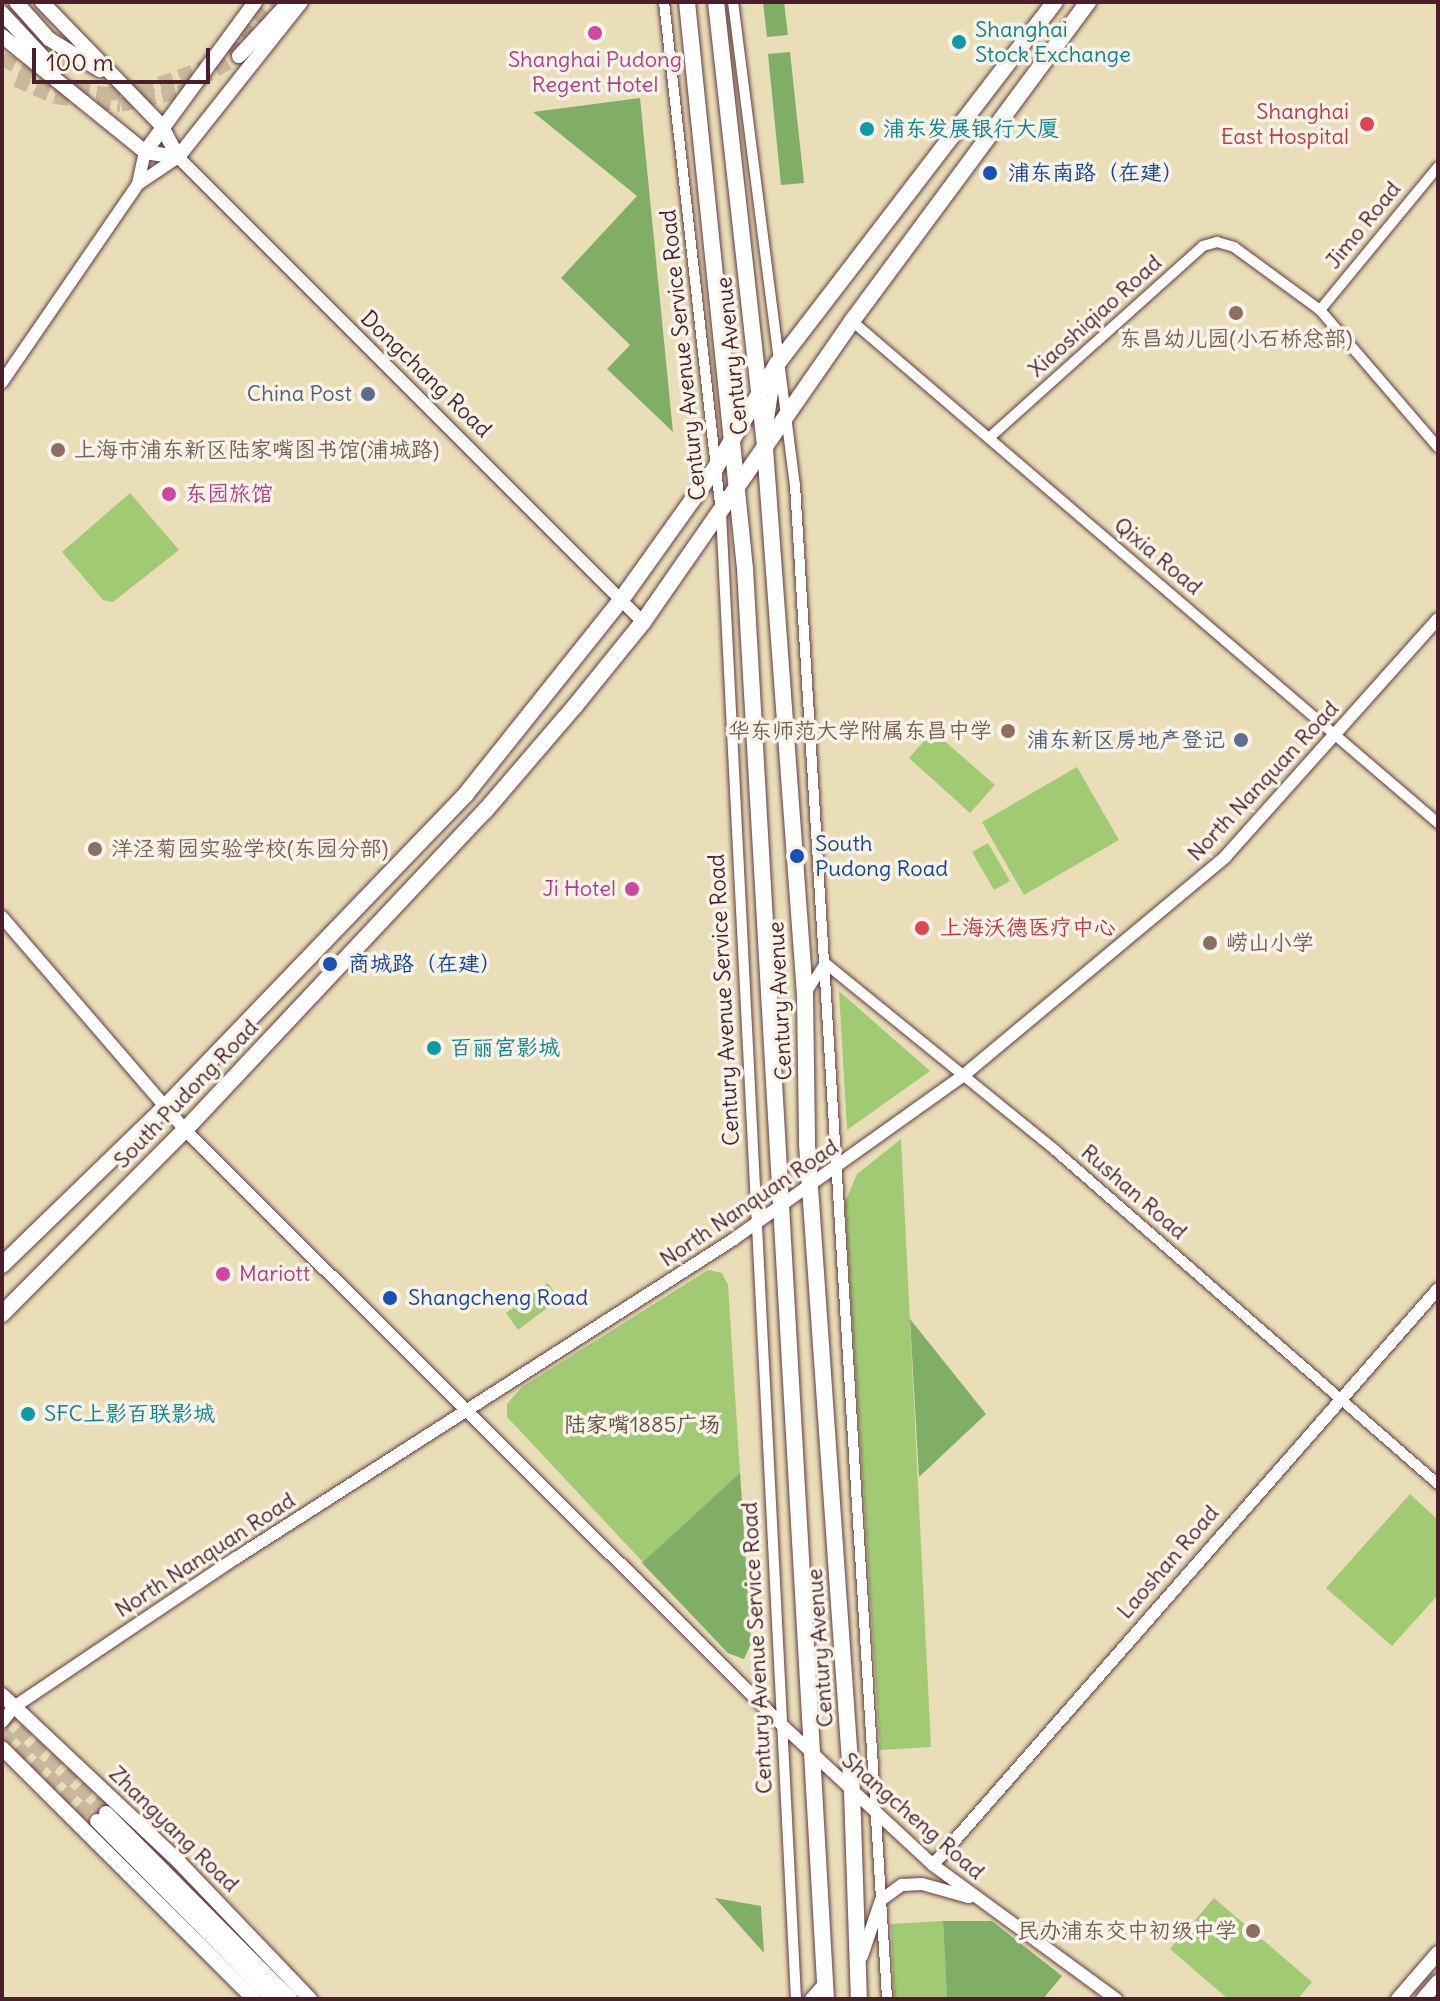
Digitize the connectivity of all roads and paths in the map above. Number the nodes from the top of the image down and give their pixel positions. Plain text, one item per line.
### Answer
1 (16, 2) edge
2 (42, 2) edge
3 (255, 2) edge
4 (289, 2) edge
5 (301, 2) edge
6 (664, 2) edge
7 (687, 2) edge
8 (716, 2) edge
9 (733, 2) edge
10 (1055, 2) edge
11 (1088, 2) edge
12 (2, 13) edge
13 (2, 36) edge
14 (239, 56) tunnel mouth
15 (108, 74) junction
16 (98, 112) junction
17 (161, 125) junction
18 (145, 152) junction
19 (178, 157) junction
20 (1438, 167) edge
21 (138, 184) junction
22 (1320, 310) junction
23 (852, 321) junction
24 (777, 364) junction
25 (2, 382) edge
26 (758, 395) junction
27 (784, 417) junction
28 (989, 438) junction
29 (730, 443) junction
30 (1438, 447) edge
31 (765, 448) junction
32 (716, 467) junction
33 (736, 490) junction
34 (721, 513) junction
35 (621, 600) junction
36 (1438, 619) edge
37 (643, 622) junction
38 (1335, 733) junction
39 (1438, 823) edge
40 (2, 917) edge
41 (825, 963) junction
42 (805, 995) junction
43 (965, 1074) junction
44 (165, 1107) junction
45 (185, 1130) junction
46 (836, 1169) junction
47 (810, 1188) junction
48 (781, 1207) junction
49 (59, 1210) junction
50 (755, 1225) junction
51 (81, 1234) junction
52 (2, 1265) edge
53 (2, 1274) edge
54 (1438, 1289) edge
55 (2, 1307) edge
56 (2, 1314) edge
57 (1342, 1397) junction
58 (466, 1407) junction
59 (1438, 1484) edge
60 (2, 1695) edge
61 (14, 1707) junction
62 (2, 1722) edge
63 (782, 1725) junction
64 (2, 1748) edge
65 (814, 1755) junction
66 (852, 1791) junction
67 (879, 1816) junction
68 (933, 1865) junction
69 (883, 1899) junction
70 (976, 1899) junction
71 (1438, 1953) edge
72 (1438, 1982) edge
73 (825, 1992) edge
74 (254, 1999) edge
75 (273, 1999) edge
76 (291, 1999) edge
77 (310, 1999) edge
78 (796, 1999) edge
79 (811, 1999) edge
80 (861, 1999) edge
81 (887, 1999) edge
82 (1116, 1999) edge
83 (1398, 1999) edge
84 (1423, 1999) edge

1 - 15 main road
2 - 15 main road, Dongchang Road
3 - 17 main road
4 - 14 main road
5 - 19 main road
6 - 32 street, Century Avenue Service Road
7 - 29 main road, Century Avenue
8 - 26 main road, Century Avenue
9 - 24 street
10 - 24 main road, South Pudong Road
11 - 23 main road, South Pudong Road
12 - 16 main road
13 - 16 main road
15 - 17 main road, Dongchang Road
16 - 18 main road
17 - 18 main road
17 - 19 main road, Dongchang Road
18 - 19 main road
18 - 21 street
19 - 21 street
19 - 35 street, Dongchang Road
20 - 22 street, Jimo Road
21 - 25 street
22 - 28 street, Xiaoshiqiao Road
22 - 30 street
23 - 27 main road, South Pudong Road
23 - 28 street, Qixia Road
24 - 26 main road, South Pudong Road
24 - 27 street
24 - 31 street
26 - 29 main road, South Pudong Road
26 - 31 main road, Century Avenue
27 - 31 main road, South Pudong Road
27 - 41 street
28 - 38 street, Qixia Road
29 - 32 main road, South Pudong Road
29 - 33 main road, Century Avenue
31 - 33 main road, South Pudong Road
31 - 42 main road, Century Avenue
32 - 34 street, Century Avenue Service Road
32 - 35 main road, South Pudong Road
33 - 34 main road, South Pudong Road
33 - 48 main road, Century Avenue
34 - 37 main road, South Pudong Road
34 - 50 street, Century Avenue Service Road
35 - 37 street, Dongchang Road
35 - 44 main road, South Pudong Road
36 - 38 street, North Nanquan Road
37 - 45 main road, South Pudong Road
38 - 39 street, Qixia Road
38 - 43 street, North Nanquan Road
40 - 44 street, Shangcheng Road
41 - 42 street
41 - 43 street, Rushan Road
41 - 46 street
42 - 47 main road, Century Avenue
43 - 46 street, North Nanquan Road
43 - 57 street, Rushan Road
44 - 45 street, Shangcheng Road
44 - 49 main road, South Pudong Road
45 - 51 main road, South Pudong Road
45 - 58 street, Shangcheng Road
46 - 47 street, North Nanquan Road
46 - 67 street
47 - 48 street, North Nanquan Road
47 - 66 main road, Century Avenue
48 - 50 street, North Nanquan Road
48 - 65 main road, Century Avenue
49 - 52 main road, South Pudong Road
49 - 53 main road, South Pudong Road
50 - 58 street, North Nanquan Road
50 - 63 street, Century Avenue Service Road
51 - 55 main road, South Pudong Road
51 - 56 main road, South Pudong Road
54 - 57 street, Laoshan Road
57 - 59 street, Rushan Road
57 - 68 street, Laoshan Road
58 - 61 street, North Nanquan Road
58 - 63 street, Shangcheng Road
60 - 61 main road, Zhangyang Road
61 - 62 street, North Nanquan Road
61 - 77 main road, Zhangyang Road
63 - 65 street, Shangcheng Road
63 - 78 street, Century Avenue Service Road
64 - 74 main road
65 - 66 street, Shangcheng Road
65 - 73 main road, Century Avenue
66 - 67 street, Shangcheng Road
66 - 80 main road, Century Avenue
67 - 68 street, Shangcheng Road
67 - 69 street
68 - 70 street, Shangcheng Road
69 - 70 street
69 - 80 street
69 - 81 street
70 - 82 street, Shangcheng Road
71 - 83 main road
72 - 84 main road
73 - 79 street
75 - 76 main road

